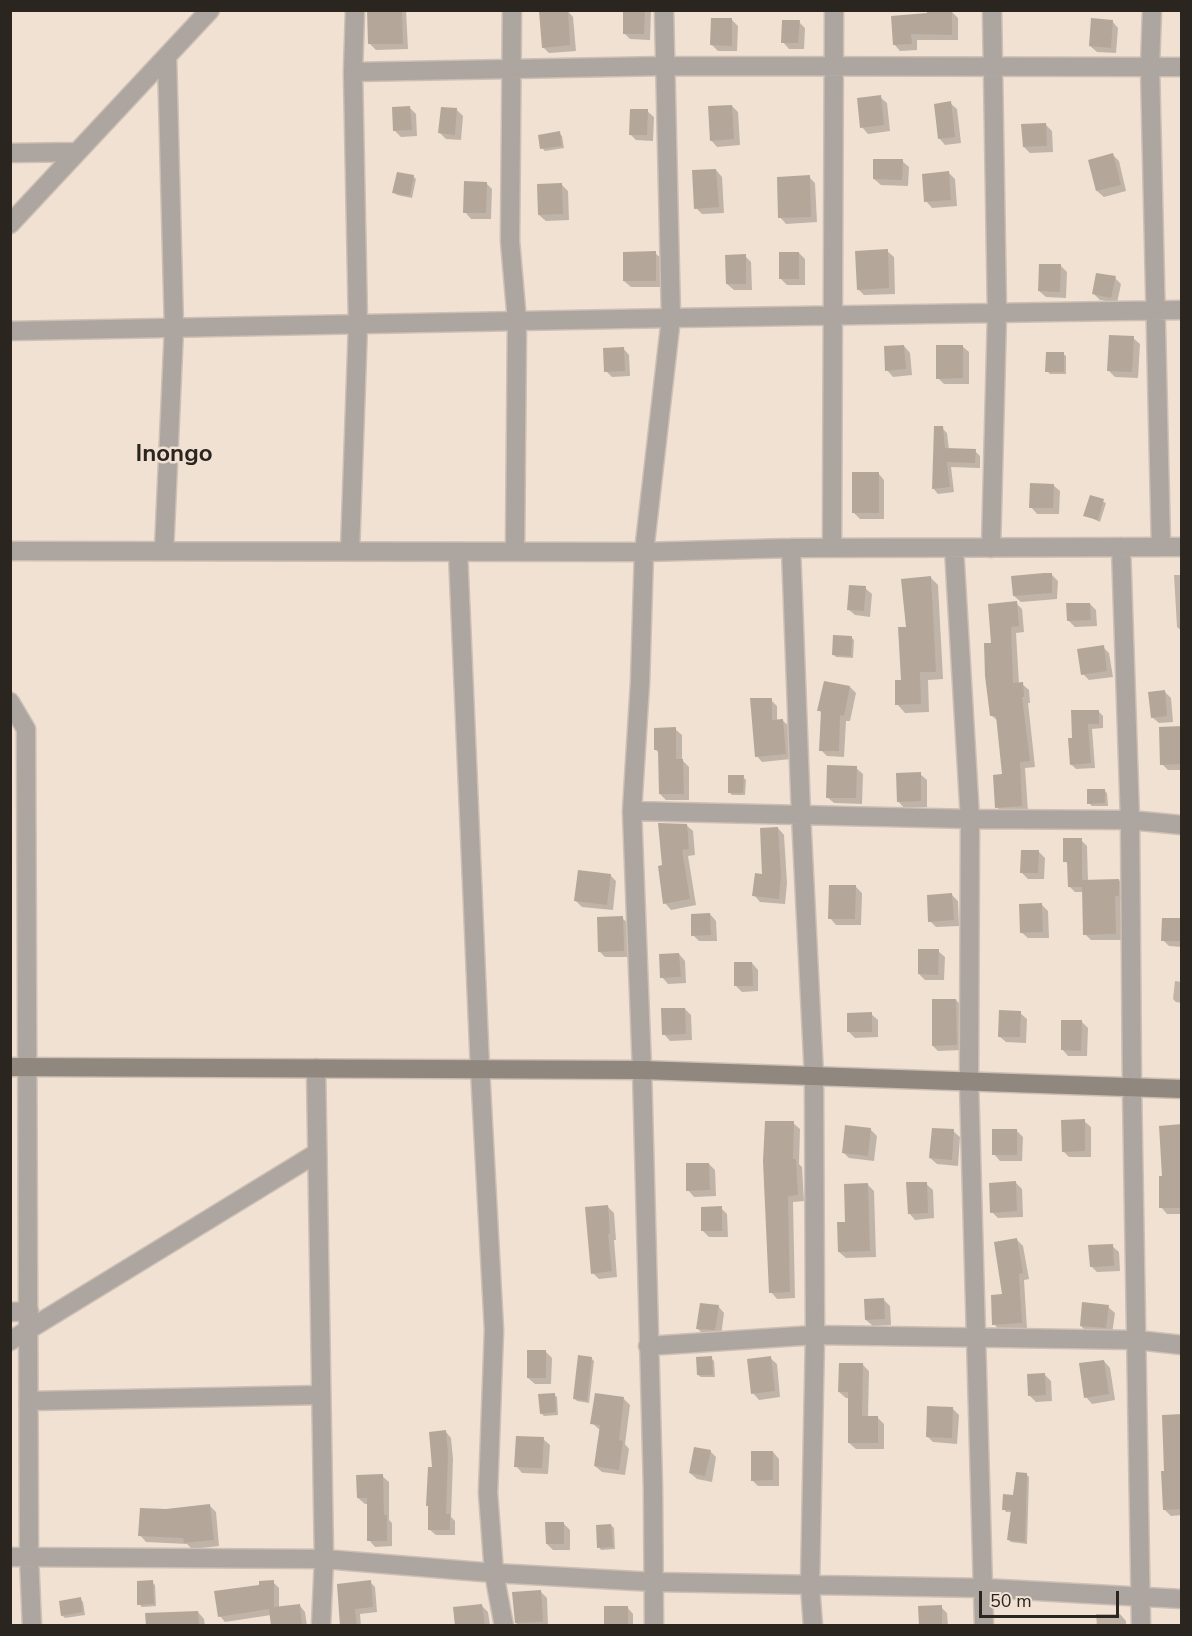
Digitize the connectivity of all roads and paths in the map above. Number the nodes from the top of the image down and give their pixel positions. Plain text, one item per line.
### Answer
1 (210, 10) edge
2 (355, 10) edge
3 (512, 10) edge
4 (664, 10) edge
5 (834, 10) edge
6 (993, 10) edge
7 (1152, 10) edge
8 (167, 57) junction
9 (665, 66) junction
10 (834, 67) junction
11 (992, 67) junction
12 (1150, 67) junction
13 (1182, 67) edge
14 (511, 69) junction
15 (353, 72) junction
16 (77, 152) junction
17 (10, 153) edge
18 (10, 224) edge
19 (1182, 310) edge
20 (1154, 311) junction
21 (997, 313) junction
22 (834, 316) junction
23 (671, 318) junction
24 (517, 321) junction
25 (358, 324) junction
26 (174, 328) junction
27 (10, 331) edge
28 (1121, 547) junction
29 (1161, 547) junction
30 (1182, 547) edge
31 (791, 548) junction
32 (832, 548) junction
33 (954, 548) junction
34 (991, 548) junction
35 (10, 551) edge
36 (164, 551) junction
37 (350, 551) junction
38 (458, 552) junction
39 (515, 552) junction
40 (644, 552) junction
41 (10, 702) edge
42 (632, 811) junction
43 (801, 815) junction
44 (970, 819) junction
45 (1130, 820) junction
46 (1182, 825) edge
47 (19, 1067) edge
48 (316, 1068) junction
49 (480, 1069) junction
50 (642, 1070) junction
51 (814, 1076) junction
52 (969, 1083) junction
53 (1132, 1087) junction
54 (1182, 1089) edge
55 (317, 1153) junction
56 (20, 1311) edge
57 (29, 1331) junction
58 (815, 1335) junction
59 (975, 1338) junction
60 (1137, 1340) junction
61 (10, 1341) edge
62 (1182, 1345) edge
63 (648, 1346) junction
64 (321, 1395) junction
65 (29, 1401) junction
66 (10, 1557) edge
67 (29, 1557) junction
68 (324, 1559) junction
69 (494, 1573) junction
70 (654, 1582) junction
71 (810, 1586) junction
72 (983, 1588) junction
73 (1140, 1599) junction
74 (1182, 1599) edge
75 (32, 1626) edge
76 (321, 1626) edge
77 (504, 1626) edge
78 (654, 1626) edge
79 (813, 1626) edge
80 (984, 1626) edge
81 (1141, 1626) edge

1 - 8 street
2 - 15 street
3 - 14 street
4 - 9 street
5 - 10 street
6 - 11 street
7 - 12 street
8 - 16 street
8 - 26 street
9 - 10 street
9 - 14 street
9 - 23 street
10 - 11 street
10 - 22 street
11 - 12 street
11 - 21 street
12 - 13 street
12 - 20 street
14 - 15 street
14 - 24 street
15 - 25 street
16 - 17 street
16 - 18 street
19 - 20 street
20 - 21 street
20 - 29 street
21 - 22 street
21 - 34 street
22 - 23 street
22 - 32 street
23 - 24 street
23 - 40 street
24 - 25 street
24 - 39 street
25 - 26 street
25 - 37 street
26 - 27 street
26 - 36 street
28 - 29 street
28 - 34 street
28 - 45 street
29 - 30 street
31 - 32 street
31 - 40 street
31 - 43 street
32 - 33 street
33 - 34 street
33 - 44 street
35 - 36 street
36 - 37 street
37 - 38 street
38 - 39 street
38 - 49 street
39 - 40 street
40 - 42 street
41 - 47 street
42 - 43 street
42 - 50 street
43 - 44 street
43 - 51 street
44 - 45 street
44 - 52 street
45 - 46 street
45 - 53 street
47 - 48 street
47 - 56 street
48 - 49 street
48 - 55 street
49 - 50 street
49 - 69 street
50 - 51 street
50 - 63 street
51 - 52 street
51 - 58 street
52 - 53 street
52 - 59 street
53 - 54 street
53 - 60 street
55 - 57 street
55 - 64 street
56 - 57 street
57 - 61 street
57 - 65 street
58 - 59 street
58 - 63 street
58 - 71 street
59 - 60 street
59 - 72 street
60 - 62 street
60 - 73 street
63 - 70 street
64 - 65 street
64 - 68 street
65 - 67 street
66 - 67 street
67 - 68 street
67 - 75 street
68 - 69 street
68 - 76 street
69 - 70 street
69 - 77 street
70 - 71 street
70 - 78 street
71 - 72 street
71 - 79 street
72 - 73 street
72 - 80 street
73 - 74 street
73 - 81 street

